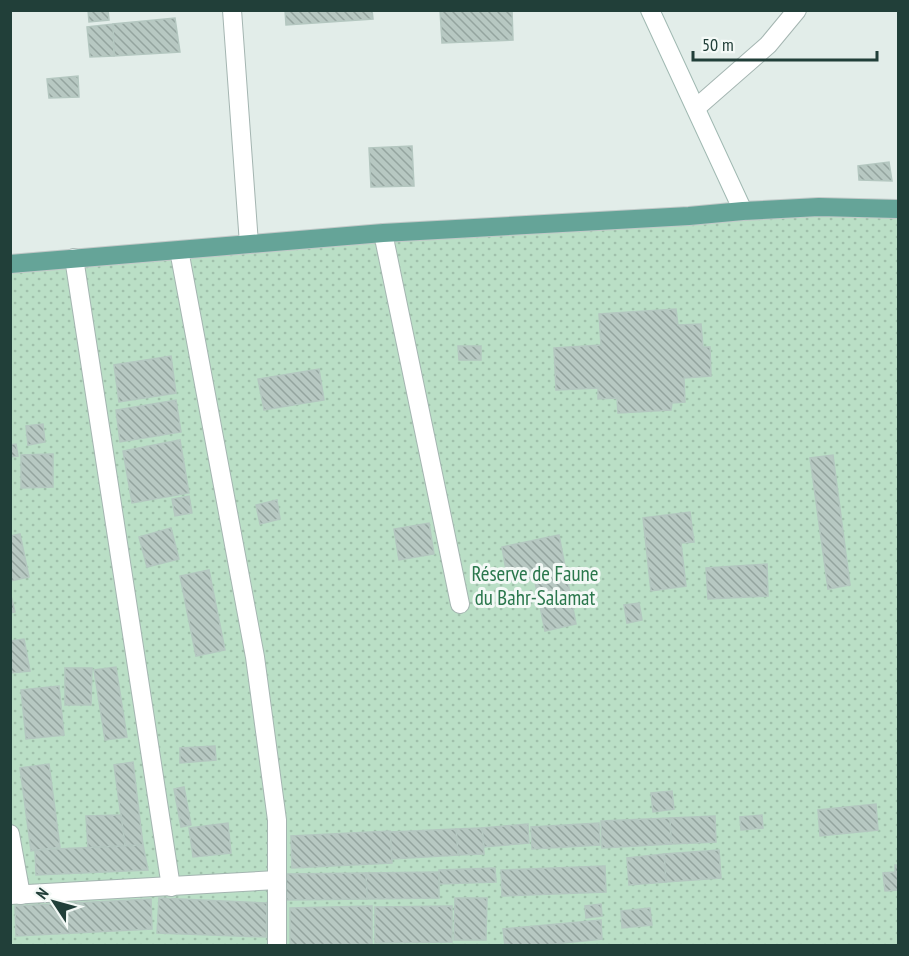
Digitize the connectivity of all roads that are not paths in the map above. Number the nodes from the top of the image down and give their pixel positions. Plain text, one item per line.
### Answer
1 (232, 10) edge
2 (650, 10) edge
3 (797, 10) edge
4 (696, 108) junction
5 (898, 209) edge
6 (743, 211) junction
7 (383, 233) junction
8 (249, 244) junction
9 (179, 250) junction
10 (74, 258) junction
11 (10, 264) edge
12 (460, 604) dead end
13 (10, 834) edge
14 (277, 880) junction
15 (171, 887) junction
16 (16, 895) edge
17 (277, 945) edge

1 - 8 street
2 - 4 street
3 - 4 street
4 - 6 street
5 - 6 main road
6 - 7 main road
7 - 8 main road
7 - 12 street
8 - 9 main road
9 - 10 main road
9 - 14 street
10 - 11 main road
10 - 15 street
13 - 16 street
14 - 15 street
14 - 17 street
15 - 16 street

